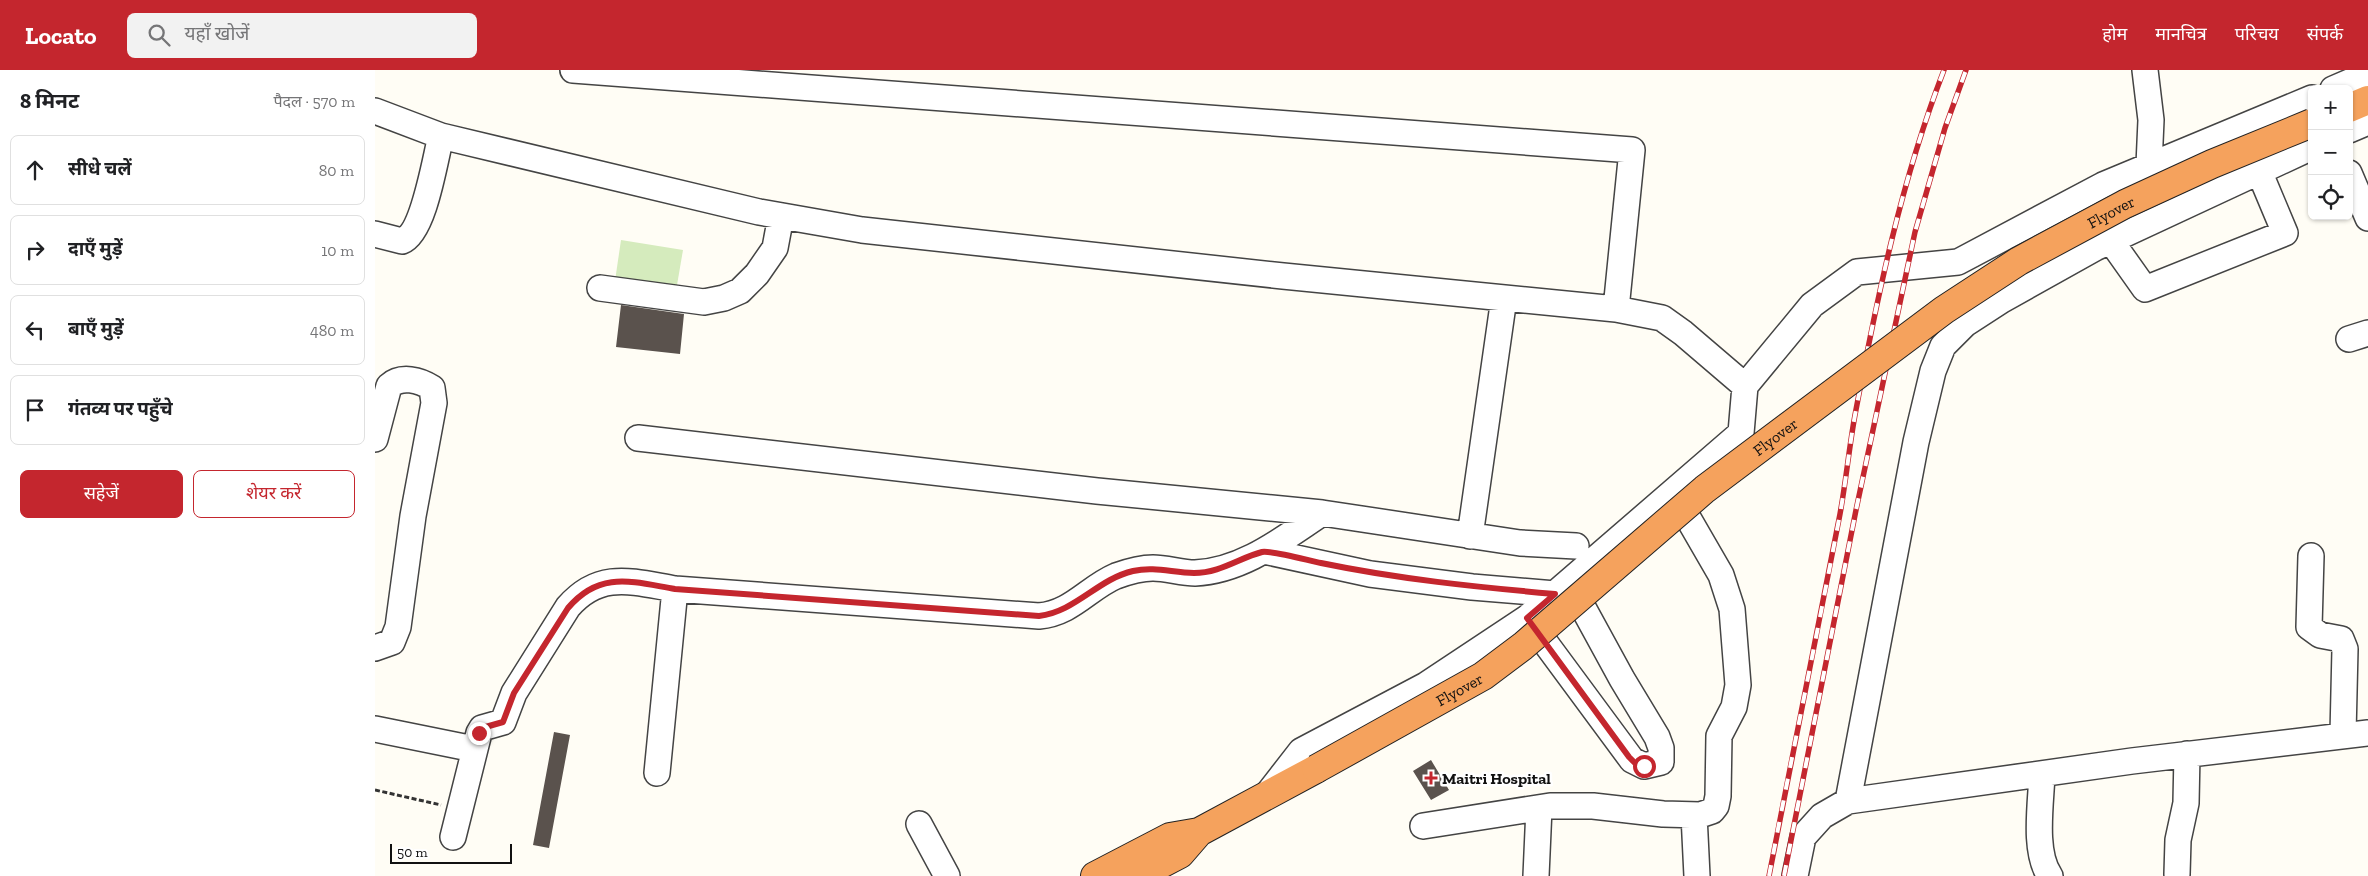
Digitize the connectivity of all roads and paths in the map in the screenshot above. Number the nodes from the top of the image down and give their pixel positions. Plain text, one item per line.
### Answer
1 (573, 70) edge
2 (2145, 70) edge
3 (2368, 74) edge
4 (2342, 85) edge
5 (2308, 100) edge
6 (2368, 100) edge
7 (2353, 106) edge
8 (375, 111) edge
9 (2368, 122) edge
10 (2308, 125) edge
11 (2353, 128) edge
12 (441, 136) junction
13 (2308, 149) edge
14 (2149, 165) junction
15 (2259, 171) junction
16 (2350, 175) edge
17 (781, 216) junction
18 (2368, 218) edge
19 (375, 234) edge
20 (1995, 242) junction
21 (2103, 245) junction
22 (600, 288) dead end
23 (2019, 290) junction
24 (1504, 298) junction
25 (1616, 309) junction
26 (1745, 386) junction
27 (638, 438) dead end
28 (375, 439) edge
29 (1673, 490) junction
30 (1322, 513) junction
31 (1470, 536) junction
32 (1576, 546) dead end
33 (1264, 551) junction
34 (2311, 556) dead end
35 (1562, 588) junction
36 (675, 589) junction
37 (1527, 618) junction
38 (375, 648) edge
39 (375, 729) edge
40 (2368, 733) edge
41 (2343, 734) junction
42 (474, 749) junction
43 (2187, 754) junction
44 (657, 773) dead end
45 (2042, 774) junction
46 (375, 790) edge
47 (1266, 796) junction
48 (1847, 801) junction
49 (1539, 808) junction
50 (461, 809) junction
51 (1694, 815) junction
52 (919, 824) dead end
53 (1423, 826) dead end
54 (1199, 832) junction
55 (453, 837) dead end
56 (2177, 874) dead end
57 (947, 876) edge
58 (1095, 876) edge
59 (1138, 876) edge
60 (1536, 876) edge
61 (1697, 876) edge
62 (1795, 876) edge
63 (2050, 876) edge

1 - 25 street
2 - 14 street
3 - 4 street
5 - 14 street
6 - 7 highway
8 - 12 street
9 - 11 street
10 - 47 highway, Flyover, bridge
12 - 17 street
12 - 19 street
13 - 15 street
14 - 20 street
15 - 21 street
15 - 21 street
16 - 18 street
17 - 22 street
17 - 24 street
20 - 23 street
20 - 26 street
21 - 23 street
23 - 48 street
24 - 25 street
24 - 31 street
25 - 26 street
26 - 29 street
27 - 30 street
28 - 38 street
29 - 35 street
29 - 51 street
30 - 31 street
30 - 33 street
31 - 32 street
33 - 35 street
33 - 36 street
34 - 41 street
35 - 37 street
35 - 37 street
36 - 42 street
36 - 44 street
37 - 47 street
39 - 42 street
40 - 41 street
41 - 43 street
42 - 50 street
43 - 45 street
43 - 56 street
45 - 48 street
45 - 63 street
46 - 50 path
47 - 54 highway, Flyover
48 - 62 street
49 - 51 street
49 - 53 street
49 - 60 street
50 - 55 street
51 - 61 street
52 - 57 street
54 - 58 highway
54 - 59 highway

